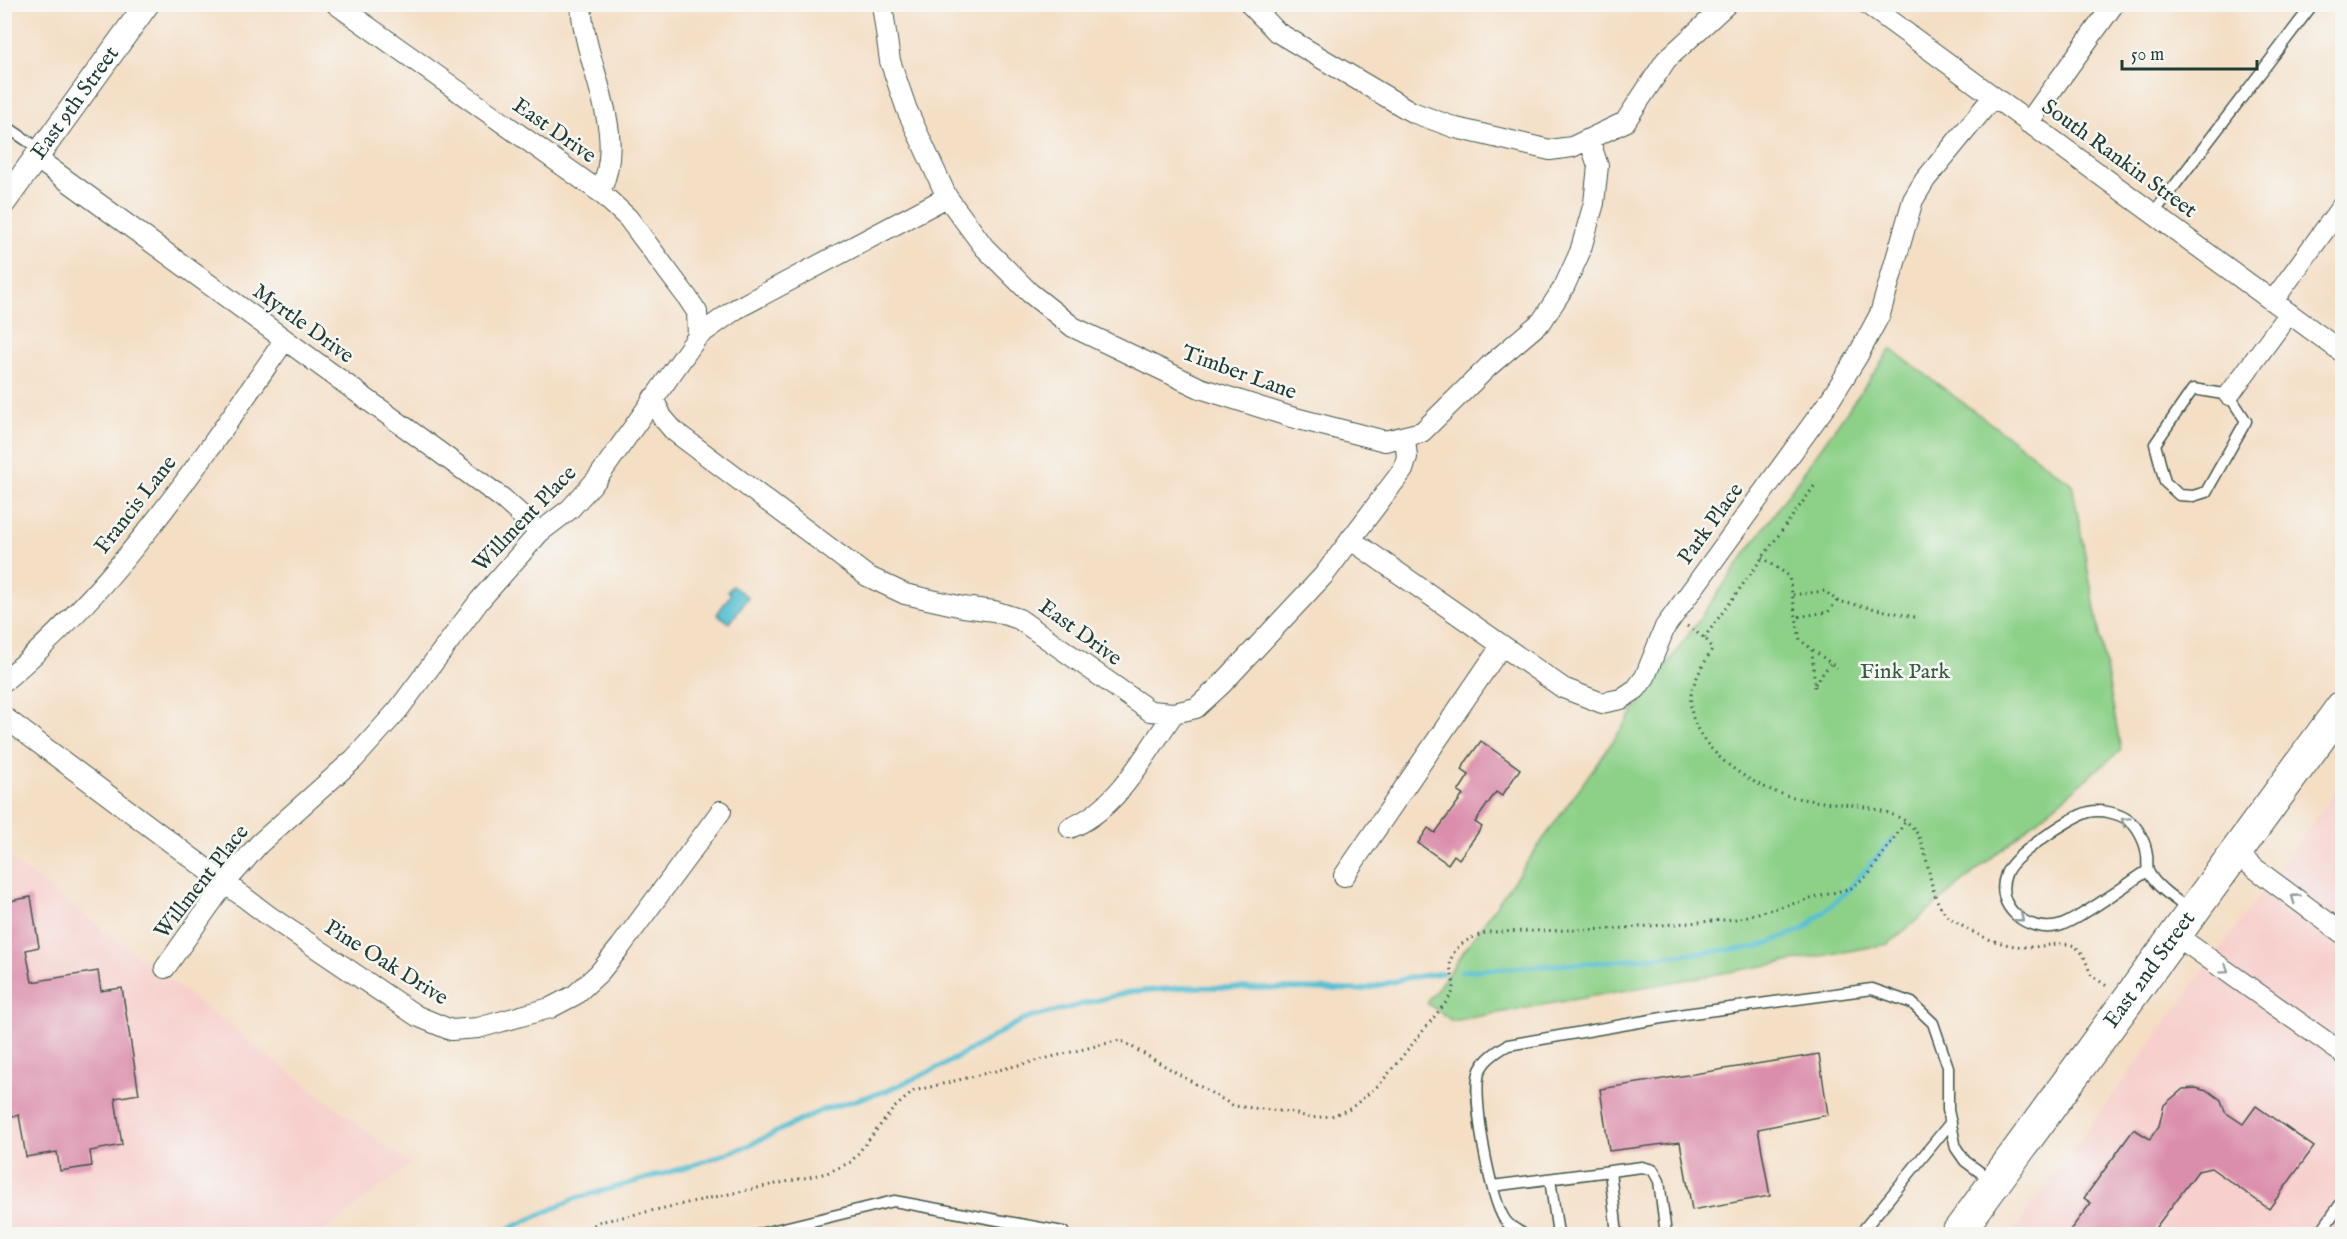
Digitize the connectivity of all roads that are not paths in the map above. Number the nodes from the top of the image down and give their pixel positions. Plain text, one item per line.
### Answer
1 (147, 4) edge
2 (336, 4) edge
3 (581, 4) edge
4 (882, 4) edge
5 (1250, 4) edge
6 (1727, 4) edge
7 (1867, 4) edge
8 (2114, 4) edge
9 (2313, 4) edge
10 (1993, 97) junction
11 (2028, 123) junction
12 (4, 125) edge
13 (1589, 139) junction
14 (39, 154) junction
15 (600, 192) junction
16 (947, 197) junction
17 (4, 202) edge
18 (2343, 206) edge
19 (2153, 214) junction
20 (2273, 302) junction
21 (2289, 313) junction
22 (698, 336) junction
23 (284, 341) junction
24 (2343, 352) edge
25 (2229, 395) junction
26 (653, 398) junction
27 (1405, 438) junction
28 (540, 532) junction
29 (1350, 539) junction
30 (1502, 645) junction
31 (4, 681) edge
32 (2343, 707) edge
33 (1174, 713) junction
34 (4, 717) edge
35 (721, 811) dead end
36 (1070, 828) dead end
37 (2237, 855) junction
38 (2147, 871) junction
39 (1344, 876) dead end
40 (226, 882) junction
41 (2186, 925) junction
42 (2343, 933) edge
43 (165, 968) dead end
44 (2343, 1053) edge
45 (1951, 1122) junction
46 (1610, 1171) junction
47 (1550, 1179) junction
48 (1994, 1183) junction
49 (1492, 1186) junction
50 (2343, 1202) edge
51 (759, 1234) edge
52 (1063, 1234) edge
53 (1523, 1234) edge
54 (1558, 1234) edge
55 (1617, 1234) edge
56 (1666, 1234) edge
57 (1860, 1234) edge
58 (1958, 1234) edge
59 (2319, 1234) edge

1 - 14 street, East 9th Street
2 - 15 street, East Drive
3 - 15 street
4 - 16 street, Timber Lane
5 - 13 street
6 - 13 street
7 - 10 street, South Rankin Street
8 - 11 street
9 - 19 lane
10 - 11 street, South Rankin Street
10 - 30 street, Park Place
11 - 19 street, South Rankin Street
12 - 14 lane
13 - 27 street, Timber Lane
14 - 17 street, East 9th Street
14 - 23 street, Myrtle Drive
15 - 22 street, East Drive
16 - 22 street, Willment Place
16 - 27 street, Timber Lane
18 - 20 street
19 - 20 street, South Rankin Street
20 - 21 street, South Rankin Street
21 - 24 street, South Rankin Street
21 - 25 street
22 - 26 street, Willment Place
23 - 28 street, Myrtle Drive
23 - 31 street, Francis Lane
25 - 25 lane
26 - 28 street, Willment Place
26 - 33 street, East Drive
27 - 29 street
28 - 40 street, Willment Place
29 - 30 street, Park Place
29 - 33 street
30 - 39 street
32 - 37 main road, East 2nd Street
33 - 36 street
34 - 40 street, Pine Oak Drive
35 - 40 street, Pine Oak Drive
37 - 41 main road, East 2nd Street
42 -> 37 street
38 -> 38 lane
38 - 41 lane
40 - 43 street, Willment Place
41 -> 44 street
41 - 48 main road, East 2nd Street
45 - 48 lane
45 - 49 lane
45 - 57 lane
46 - 47 lane
46 - 55 lane
46 - 56 lane
47 - 49 lane
47 - 54 lane
48 - 58 main road, East 2nd Street
49 - 53 lane
50 - 59 lane
51 - 52 lane

